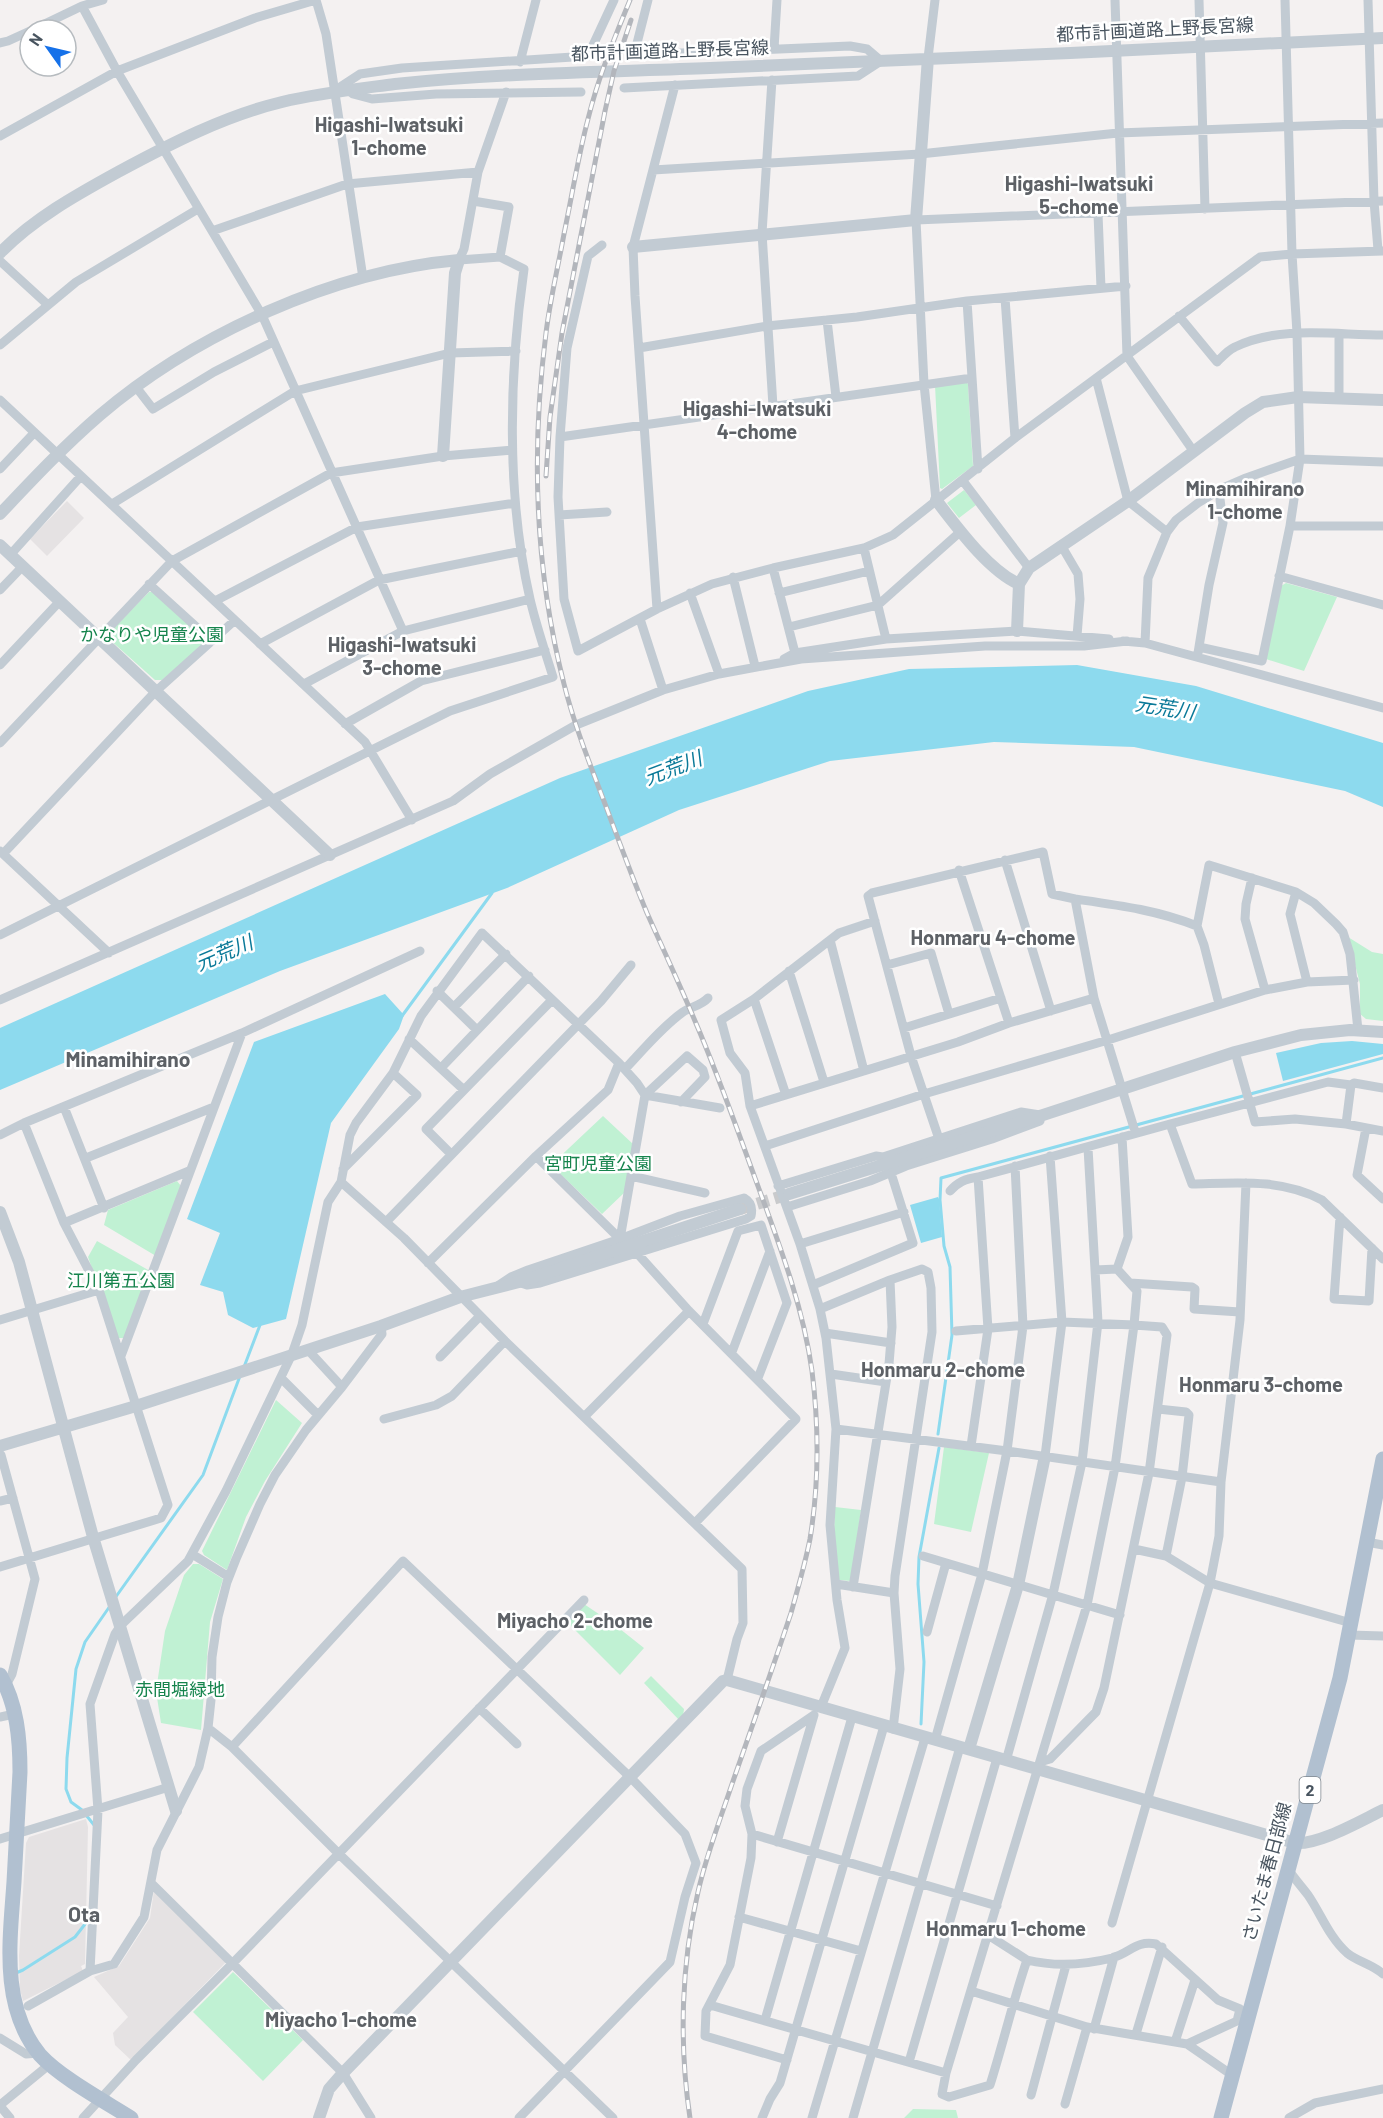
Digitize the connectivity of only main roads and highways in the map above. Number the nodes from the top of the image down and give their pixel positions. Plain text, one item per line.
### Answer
1 (1383, 1459) edge
2 (3, 1680) edge
3 (7, 1715) edge
4 (130, 2118) edge
5 (1221, 2118) edge

1 - 5 main road, さいたま春日部線 / 2
2 - 3 main road
3 - 4 main road

